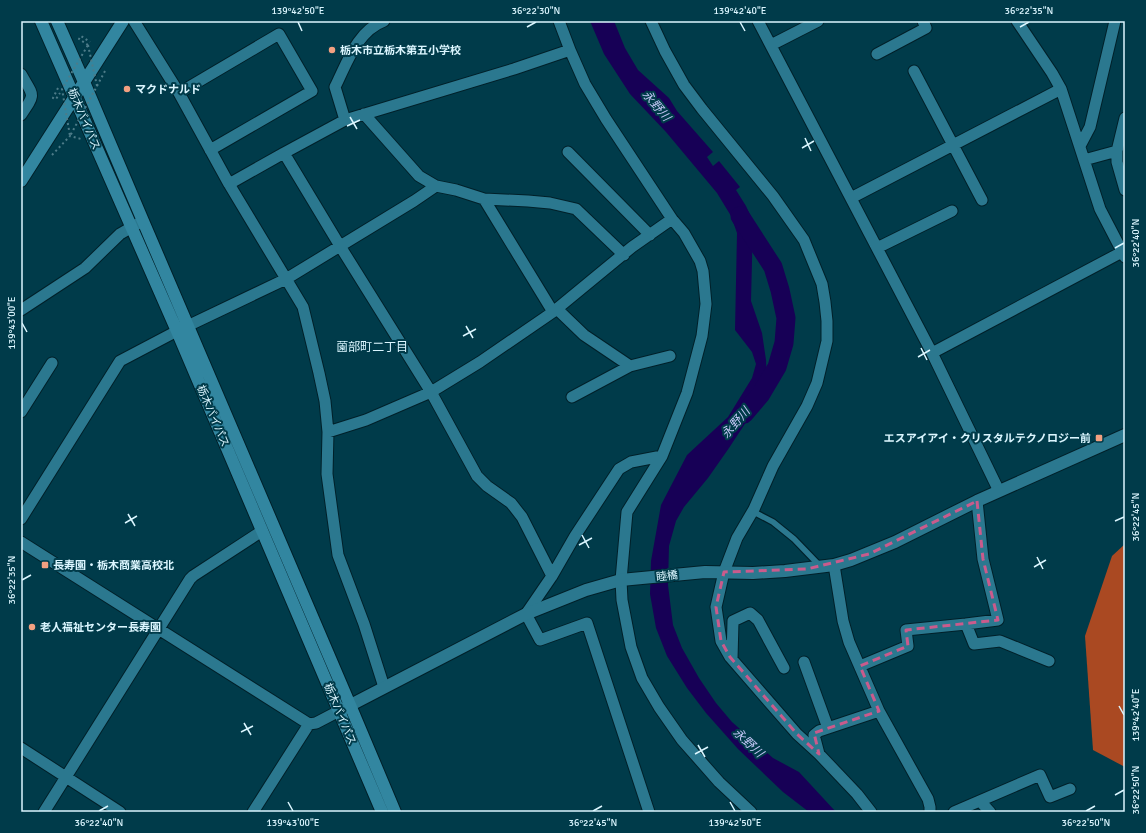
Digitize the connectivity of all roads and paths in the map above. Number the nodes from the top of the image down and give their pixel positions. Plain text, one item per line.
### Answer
1 (41, 21) edge
2 (57, 21) edge
3 (123, 21) edge
4 (134, 21) edge
5 (384, 21) edge
6 (559, 21) edge
7 (651, 21) edge
8 (758, 21) edge
9 (818, 21) edge
10 (923, 21) edge
11 (1017, 21) edge
12 (1115, 21) edge
13 (90, 42) dead end
14 (88, 45) junction
15 (771, 45) junction
16 (570, 50) junction
17 (877, 54) dead end
18 (108, 67) dead end
19 (914, 70) dead end
20 (21, 74) edge
21 (84, 82) junction
22 (97, 86) junction
23 (58, 88) dead end
24 (62, 89) junction
25 (1061, 89) junction
26 (99, 93) dead end
27 (179, 93) junction
28 (75, 97) junction
29 (364, 114) junction
30 (21, 115) edge
31 (1125, 118) edge
32 (345, 120) junction
33 (70, 136) junction
34 (83, 143) dead end
35 (953, 145) junction
36 (1080, 146) junction
37 (210, 150) junction
38 (1118, 151) junction
39 (568, 152) dead end
40 (284, 153) junction
41 (50, 157) dead end
42 (1084, 160) junction
43 (23, 173) edge
44 (229, 184) junction
45 (436, 186) junction
46 (1125, 190) edge
47 (484, 198) junction
48 (851, 198) junction
49 (982, 200) dead end
50 (952, 211) dead end
51 (672, 219) junction
52 (143, 221) junction
53 (131, 228) junction
54 (650, 235) junction
55 (340, 246) junction
56 (877, 248) junction
57 (1124, 254) edge
58 (624, 255) junction
59 (286, 279) junction
60 (21, 310) edge
61 (555, 310) junction
62 (183, 329) junction
63 (932, 353) junction
64 (670, 356) dead end
65 (52, 363) dead end
66 (630, 366) junction
67 (431, 392) junction
68 (572, 397) dead end
69 (21, 412) edge
70 (328, 432) junction
71 (1125, 435) edge
72 (662, 456) junction
73 (999, 491) junction
74 (977, 501) junction
75 (752, 512) junction
76 (21, 519) edge
77 (262, 531) junction
78 (21, 542) edge
79 (834, 565) junction
80 (821, 567) junction
81 (724, 572) junction
82 (552, 576) junction
83 (626, 580) junction
84 (526, 614) junction
85 (966, 624) junction
86 (159, 630) junction
87 (732, 659) junction
88 (1049, 661) dead end
89 (804, 662) dead end
90 (860, 666) junction
91 (784, 668) dead end
92 (384, 687) junction
93 (350, 705) junction
94 (339, 711) junction
95 (879, 711) junction
96 (309, 724) junction
97 (828, 728) junction
98 (21, 748) edge
99 (818, 754) junction
100 (66, 777) junction
101 (1070, 789) dead end
102 (980, 800) junction
103 (44, 812) edge
104 (120, 812) edge
105 (253, 812) edge
106 (382, 812) edge
107 (395, 812) edge
108 (649, 812) edge
109 (752, 812) edge
110 (871, 812) edge
111 (930, 812) edge
112 (954, 812) edge
113 (990, 812) edge

1 - 28 main road, 栃木バイパス
2 - 21 main road, 栃木バイパス
3 - 21 main road
4 - 27 street
5 - 32 street
6 - 16 street
7 - 75 street
8 - 15 street
9 - 15 street
10 - 17 street
11 - 25 street
12 - 36 street
13 - 14 path
14 - 22 path, bridge
14 - 24 path, bridge
15 - 48 street
16 - 29 street
16 - 51 street
18 - 22 path
19 - 35 street
20 - 30 street
21 - 28 main road
21 - 52 main road, 栃木バイパス
22 - 26 path
22 - 33 path, bridge
23 - 24 path
24 - 33 path, bridge
25 - 35 street
25 - 36 street
27 - 37 street
27 - 37 street
28 - 43 main road
28 - 53 main road, 栃木バイパス
29 - 32 street
29 - 45 street
31 - 38 street
32 - 40 street
33 - 34 path
33 - 41 path
35 - 48 street
35 - 49 street
36 - 42 street
37 - 44 street
38 - 42 street
38 - 46 street
39 - 54 street
40 - 44 street
40 - 55 street
42 - 57 street
44 - 59 street
45 - 47 street
45 - 55 street
47 - 58 street
47 - 61 street
48 - 56 street
50 - 56 street
51 - 54 street
51 - 72 street
52 - 53 street
52 - 62 main road, 栃木バイパス
53 - 60 street
53 - 62 main road, 栃木バイパス
54 - 58 street
55 - 59 street
55 - 67 street
56 - 63 street
57 - 63 street
58 - 61 street
59 - 62 street
59 - 70 street
61 - 66 street
61 - 67 street
62 - 76 street
62 - 77 main road, 栃木バイパス
62 - 93 main road, 栃木バイパス
63 - 73 street
64 - 66 street
65 - 69 street
66 - 68 street
67 - 70 street
67 - 82 street
70 - 92 street
71 - 73 street, 睦橋
72 - 82 street
72 - 83 street
73 - 74 street, 睦橋
74 - 79 street, 睦橋
74 - 85 street
75 - 80 lane
75 - 81 street
77 - 86 street
77 - 94 main road, 栃木バイパス
78 - 86 street
79 - 80 street, 睦橋
79 - 90 street
80 - 81 street, 睦橋
81 - 83 street, 睦橋
81 - 87 street
82 - 84 street
83 - 84 street, 睦橋
83 - 109 street
84 - 92 street, 睦橋
84 - 108 street
85 - 88 street
85 - 90 street
86 - 96 street
86 - 100 street
87 - 91 street
87 - 99 street
89 - 97 street
90 - 95 street
92 - 93 street, 睦橋
93 - 94 street, 睦橋
93 - 107 main road, 栃木バイパス
94 - 96 street
94 - 106 main road, 栃木バイパス
95 - 97 street
95 - 111 street
96 - 105 street
97 - 99 street
98 - 100 street
99 - 110 street
100 - 103 street
100 - 104 street
101 - 102 street
102 - 112 street
102 - 113 street

